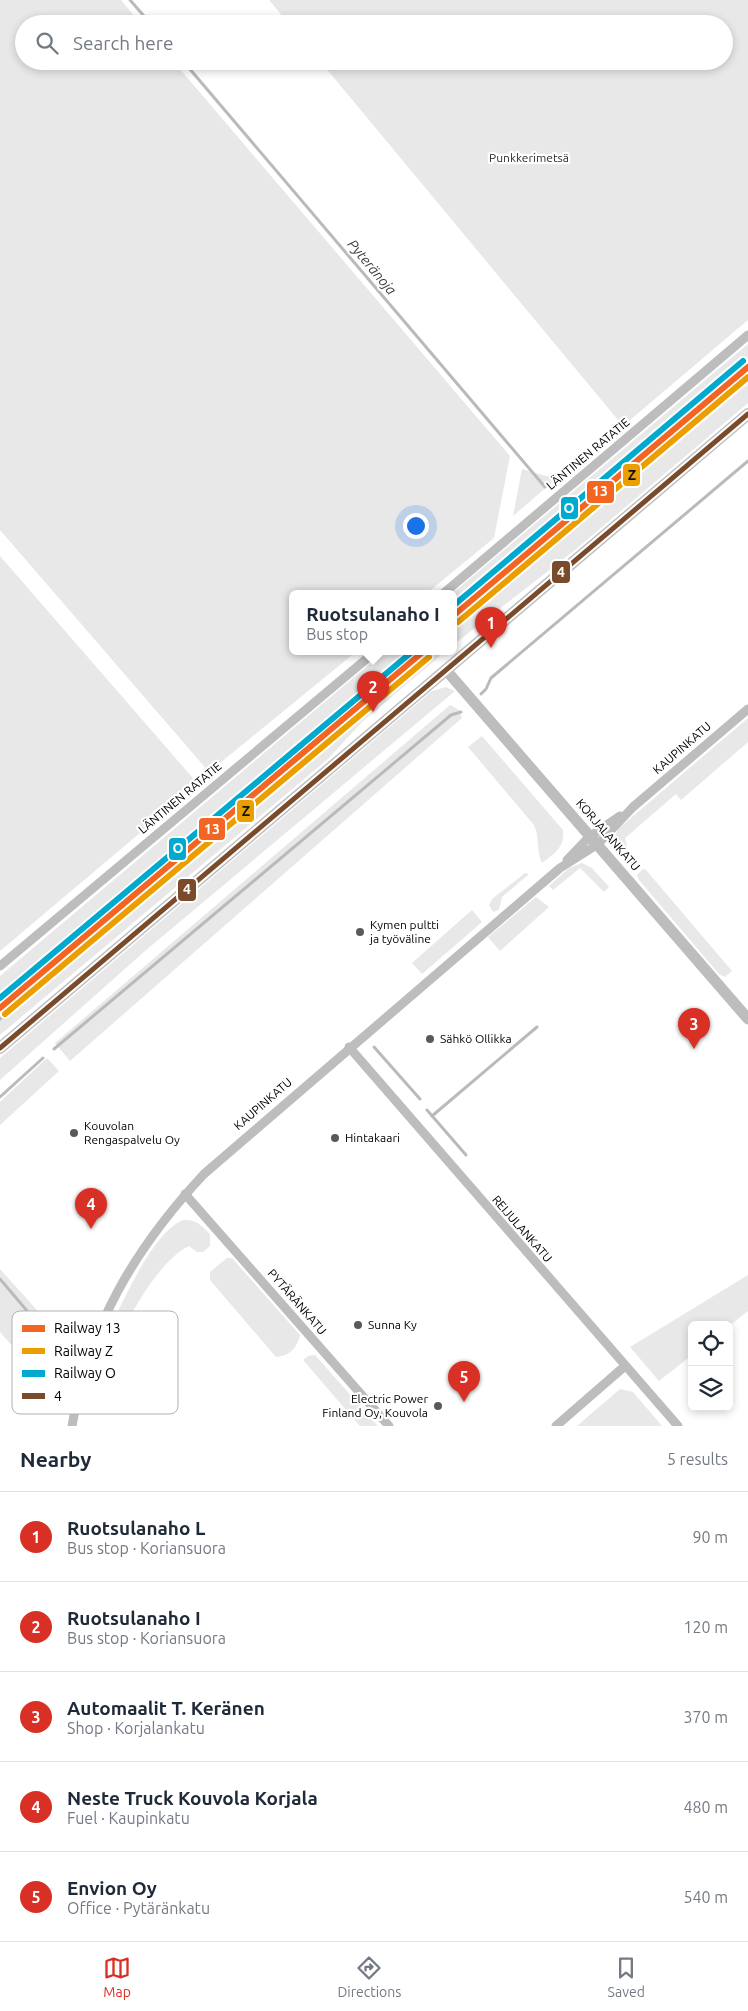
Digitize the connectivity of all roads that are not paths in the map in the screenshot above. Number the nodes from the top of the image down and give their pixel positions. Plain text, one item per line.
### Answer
1 (748, 335) edge
2 (748, 414) edge
3 (448, 590) edge
4 (371, 655) edge
5 (446, 670) junction
6 (748, 709) edge
7 (594, 840) junction
8 (0, 966) edge
9 (748, 1019) edge
10 (349, 1047) junction
11 (0, 1048) edge
12 (185, 1194) junction
13 (108, 1311) edge
14 (625, 1366) junction
15 (389, 1426) edge
16 (556, 1426) edge
17 (678, 1426) edge

1 - 3 street, LÄNTINEN RATATIE
2 - 5 main road
4 - 8 street, LÄNTINEN RATATIE
5 - 7 street, KORJALANKATU
5 - 11 main road
6 - 7 street, KAUPINKATU
7 - 9 street, KORJALANKATU
7 - 10 street, KAUPINKATU
10 - 12 street, KAUPINKATU
10 - 14 street, REIJULANKATU
12 - 13 street, KAUPINKATU
12 - 15 street, PYTÄRÄNKATU
14 - 16 street
14 - 17 street, REIJULANKATU

